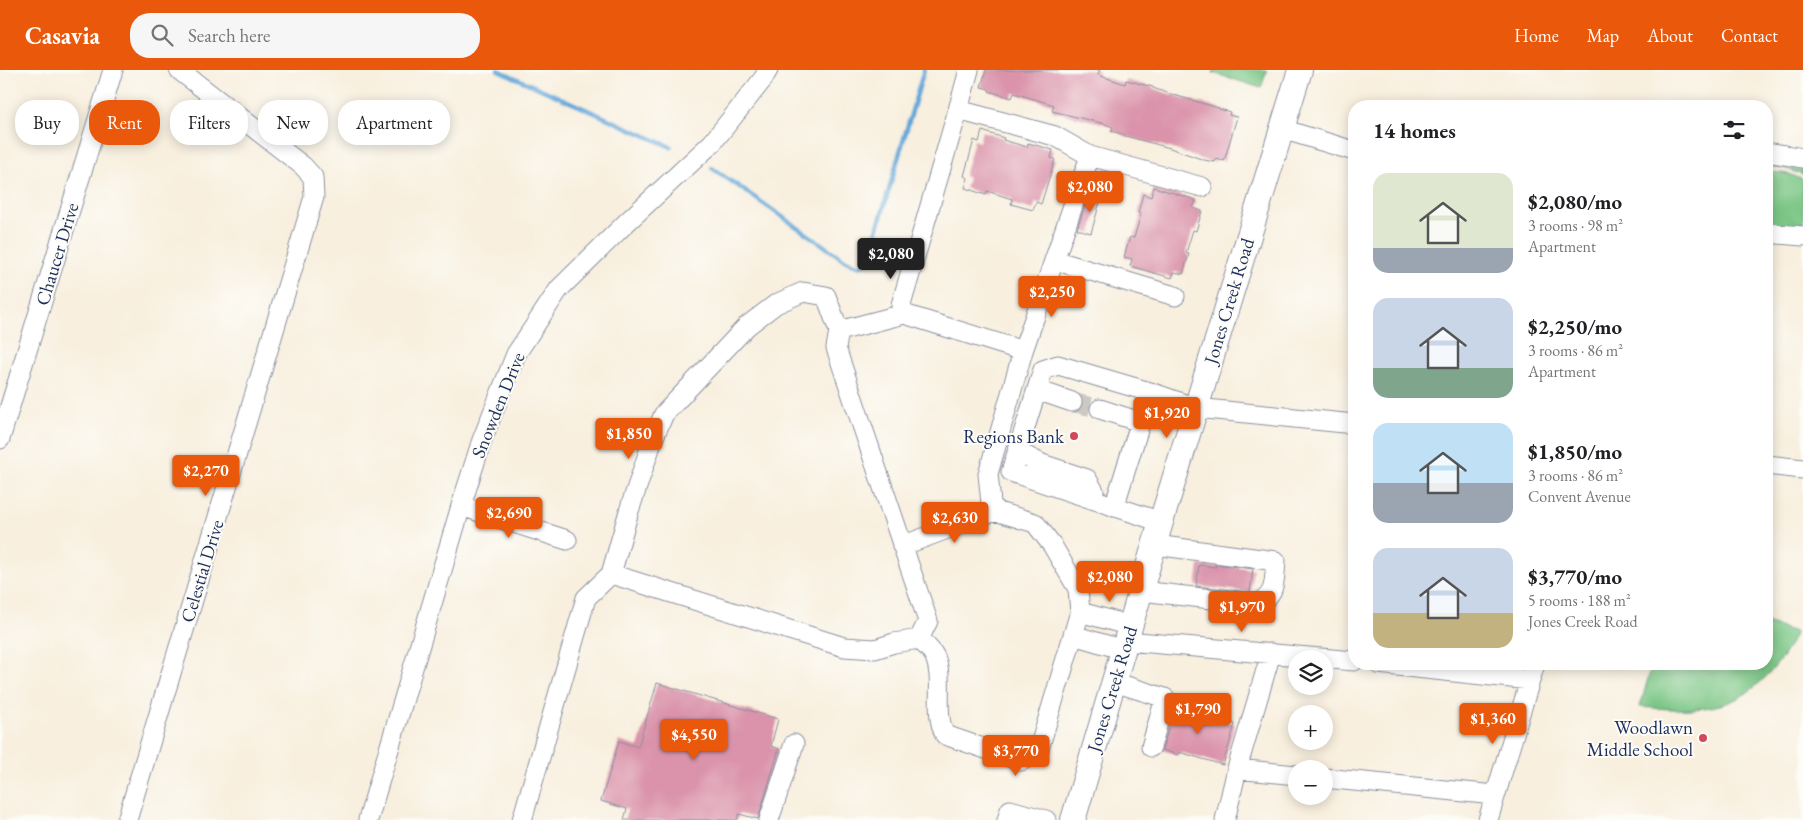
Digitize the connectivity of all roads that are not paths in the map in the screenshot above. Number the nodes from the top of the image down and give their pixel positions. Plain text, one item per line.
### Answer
1 (113, 70) edge
2 (179, 70) edge
3 (768, 70) edge
4 (969, 70) edge
5 (1300, 70) edge
6 (958, 110) junction
7 (1282, 129) junction
8 (1348, 149) edge
9 (1773, 153) edge
10 (1090, 156) junction
11 (1803, 158) edge
12 (1202, 187) dead end
13 (1773, 234) edge
14 (1803, 236) edge
15 (1054, 260) junction
16 (1175, 296) dead end
17 (904, 314) junction
18 (838, 331) junction
19 (1023, 351) junction
20 (1037, 390) junction
21 (1150, 392) junction
22 (1072, 402) tunnel mouth
23 (1196, 408) junction
24 (1100, 409) tunnel mouth
25 (1140, 422) junction
26 (1348, 423) edge
27 (0, 439) edge
28 (1773, 466) edge
29 (1803, 469) edge
30 (461, 506) junction
31 (1114, 507) junction
32 (995, 511) junction
33 (1162, 522) junction
34 (567, 540) dead end
35 (1155, 545) junction
36 (902, 546) junction
37 (611, 574) junction
38 (1141, 591) junction
39 (1080, 612) junction
40 (1074, 635) junction
41 (918, 639) junction
42 (1127, 639) junction
43 (1271, 653) junction
44 (1348, 660) edge
45 (1494, 670) edge
46 (1533, 672) edge
47 (1114, 682) junction
48 (794, 744) dead end
49 (1151, 747) dead end
50 (1237, 768) junction
51 (1288, 774) edge
52 (1333, 779) edge
53 (1495, 795) junction
54 (127, 820) edge
55 (368, 820) edge
56 (522, 820) edge
57 (769, 820) edge
58 (1007, 820) edge
59 (1046, 820) edge
60 (1073, 820) edge
61 (1225, 820) edge
62 (1488, 820) edge

1 - 27 street, Chaucer Drive
2 - 54 street, Celestial Drive
3 - 30 street, Snowden Drive
4 - 6 street
5 - 7 main road, Jones Creek Road
6 - 10 street
6 - 17 street
7 - 8 street
7 - 23 main road, Jones Creek Road
9 - 11 street
10 - 12 street
10 - 15 street
13 - 14 street
15 - 16 street
15 - 19 street
17 - 18 street
17 - 19 street
18 - 36 street
18 - 37 street
19 - 32 street
20 - 21 street
20 - 22 street
20 - 31 street
21 - 23 street
21 - 25 street
23 - 26 street
23 - 33 main road, Jones Creek Road
24 - 25 street
25 - 31 street
28 - 29 street
30 - 34 street
30 - 55 street, Snowden Drive
31 - 33 street
32 - 36 street
32 - 39 street
33 - 35 main road, Jones Creek Road
35 - 38 main road, Jones Creek Road
35 - 38 street
36 - 41 street
37 - 41 street
37 - 56 street
38 - 42 main road, Jones Creek Road
39 - 40 street
39 - 42 street
40 - 41 street
40 - 42 street
42 - 43 street
42 - 47 main road, Jones Creek Road
43 - 44 street
43 - 50 street
45 - 46 street
46 - 53 street
47 - 49 street
47 - 60 main road, Jones Creek Road
48 - 57 street
50 - 51 street
50 - 61 street
52 - 53 street
53 - 62 street
58 - 59 street

